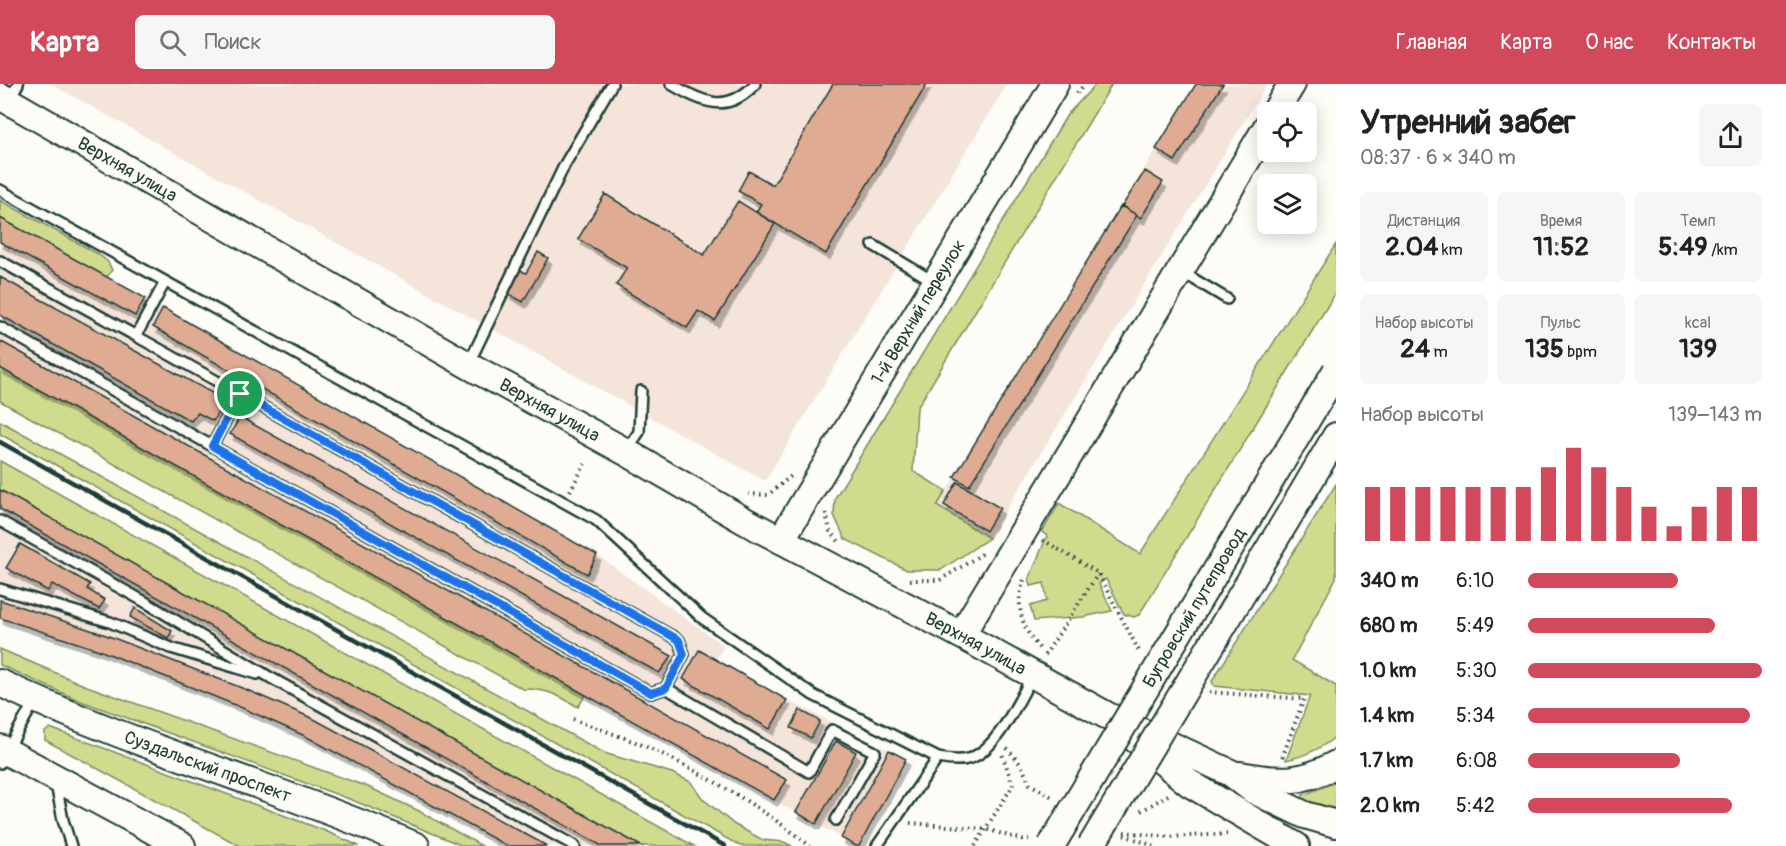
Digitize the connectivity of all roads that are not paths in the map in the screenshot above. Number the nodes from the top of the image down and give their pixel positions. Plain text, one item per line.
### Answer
1 (612, 84) edge
2 (671, 84) edge
3 (755, 84) edge
4 (1055, 84) edge
5 (1292, 84) edge
6 (9, 94) edge
7 (1281, 102) edge
8 (1257, 142) edge
9 (0, 190) edge
10 (873, 245) dead end
11 (0, 261) edge
12 (1180, 270) junction
13 (165, 282) junction
14 (936, 282) junction
15 (1227, 299) dead end
16 (0, 327) edge
17 (135, 336) junction
18 (468, 365) junction
19 (1336, 371) edge
20 (641, 391) dead end
21 (240, 394) junction
22 (1336, 436) edge
23 (212, 446) junction
24 (626, 452) junction
25 (0, 521) edge
26 (781, 540) junction
27 (0, 589) edge
28 (961, 635) junction
29 (1039, 664) junction
30 (271, 678) junction
31 (0, 683) edge
32 (666, 688) junction
33 (35, 700) junction
34 (1106, 715) junction
35 (2, 754) edge
36 (938, 758) junction
37 (1336, 764) edge
38 (1231, 773) junction
39 (56, 778) junction
40 (836, 820) dead end
41 (1336, 824) edge
42 (1283, 843) edge
43 (71, 846) edge
44 (182, 846) edge
45 (416, 846) edge
46 (575, 846) edge
47 (877, 846) edge
48 (1052, 846) edge
49 (1091, 846) edge

1 - 18 lane
2 - 3 lane
4 - 14 main road, 1-й Верхний переулок
5 - 7 main road
6 - 18 main road, Верхняя улица
8 - 12 main road
9 - 13 lane
10 - 14 lane
11 - 17 lane
12 - 15 lane
12 - 28 main road
13 - 17 lane
13 - 36 lane
14 - 26 main road, 1-й Верхний переулок
16 - 23 lane
17 - 21 lane
18 - 24 main road, Верхняя улица
19 - 48 main road, Бугровский путепровод, bridge
20 - 24 lane
21 - 23 lane
21 - 32 lane
22 - 49 main road, Бугровский путепровод, bridge
23 - 32 lane
24 - 26 main road, Верхняя улица
25 - 30 lane
26 - 28 main road, Верхняя улица
27 - 30 lane
28 - 29 main road, Верхняя улица
29 - 34 main road, Верхняя улица
29 - 36 lane
30 - 46 lane
31 - 33 main road, Суздальский проспект
32 - 40 lane
33 - 35 lane
33 - 45 main road, Суздальский проспект
34 - 38 main road, Верхняя улица
34 - 42 main road, Верхняя улица
35 - 39 main road
36 - 47 lane
37 - 38 main road
38 - 41 main road, Верхняя улица
39 - 43 lane
39 - 44 main road

